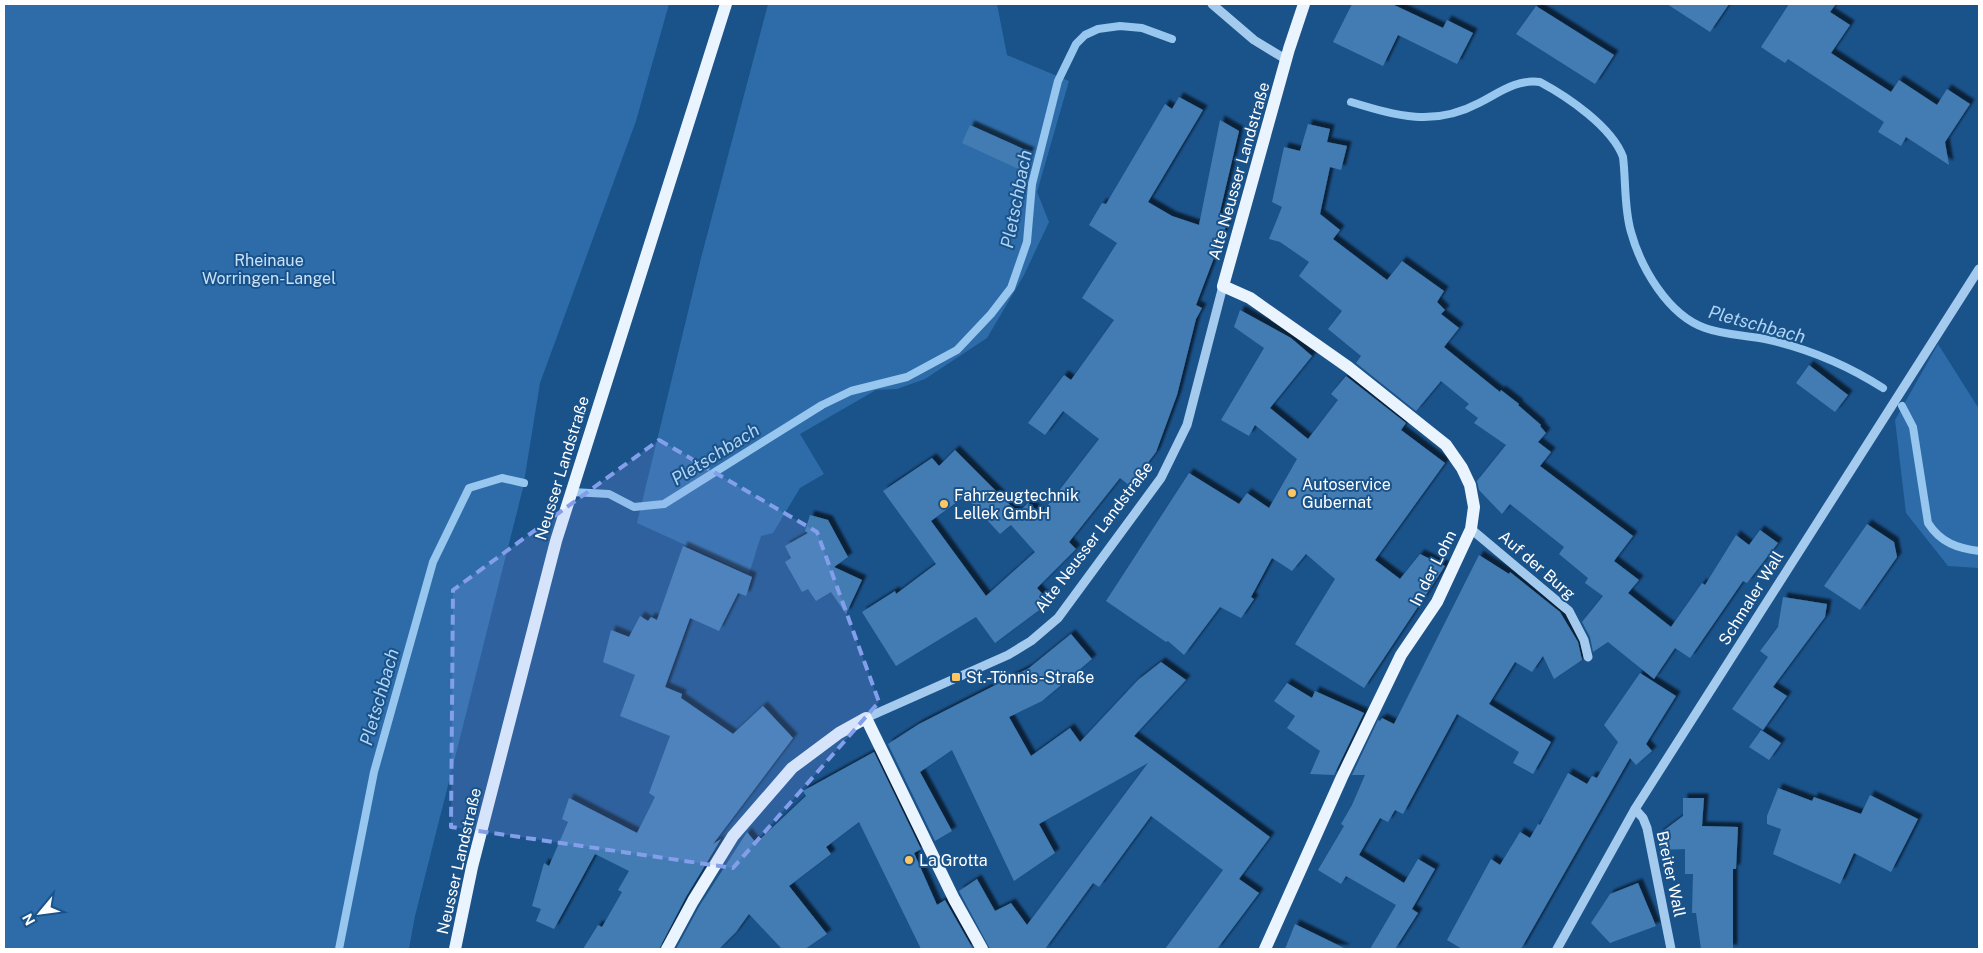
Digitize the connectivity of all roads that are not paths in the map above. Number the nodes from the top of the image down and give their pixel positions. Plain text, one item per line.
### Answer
1 (726, 4) edge
2 (1212, 4) edge
3 (1304, 4) edge
4 (1287, 60) junction
5 (1979, 269) edge
6 (1224, 286) junction
7 (1471, 528) junction
8 (1588, 657) dead end
9 (866, 718) junction
10 (1636, 808) junction
11 (454, 949) edge
12 (667, 949) edge
13 (982, 949) edge
14 (1265, 949) edge
15 (1557, 949) edge
16 (1671, 949) edge

1 - 11 main road, Neusser Landstraße
2 - 4 street
3 - 4 main road, Alte Neusser Landstraße
4 - 6 main road, Alte Neusser Landstraße
5 - 10 street, Schmaler Wall
6 - 7 main road, In der Lohn
6 - 9 street, Alte Neusser Landstraße
7 - 8 street, Auf der Burg
7 - 14 main road, In der Lohn
9 - 12 main road, Alte Neusser Landstraße
9 - 13 main road
10 - 15 street, Schmaler Wall
10 - 16 street, Breiter Wall

